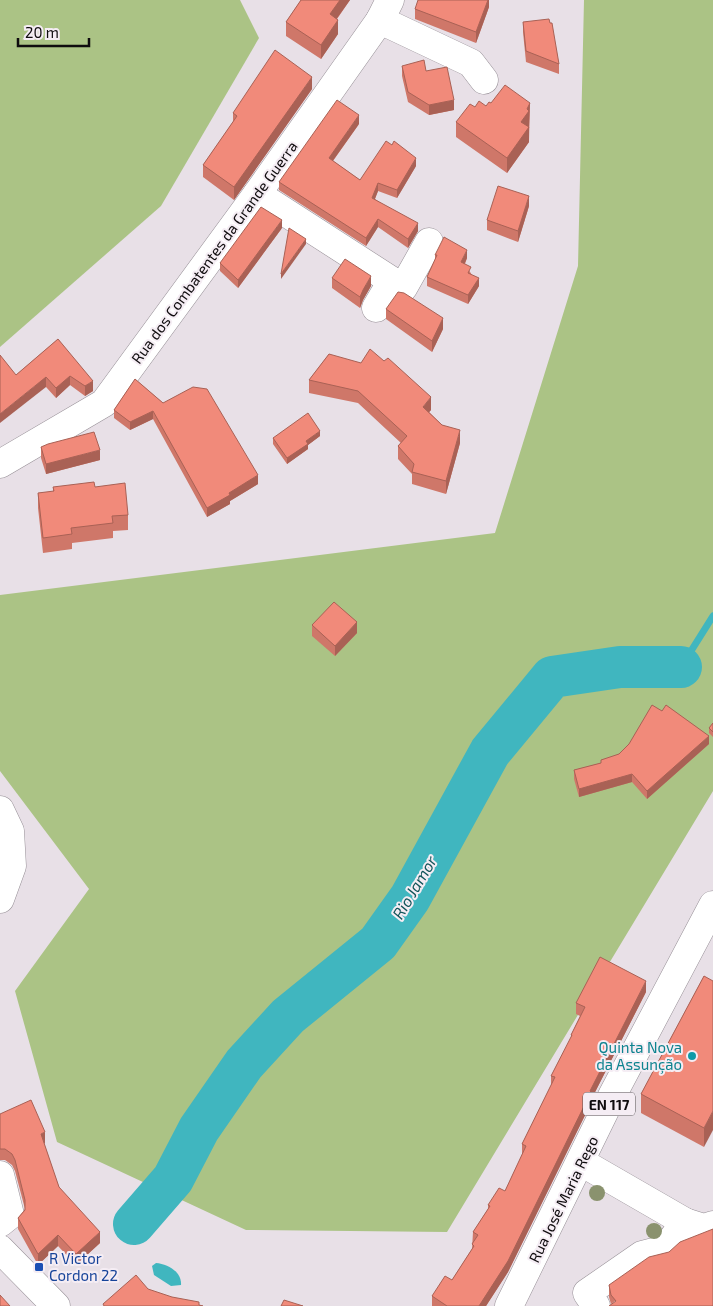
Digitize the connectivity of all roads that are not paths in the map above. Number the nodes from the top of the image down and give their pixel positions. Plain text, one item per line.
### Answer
1 (385, 10) edge
2 (484, 80) dead end
3 (257, 194) junction
4 (429, 242) dead end
5 (392, 282) junction
6 (376, 308) dead end
7 (0, 464) edge
8 (0, 810) edge
9 (0, 899) edge
10 (713, 905) edge
11 (581, 1162) junction
12 (0, 1175) edge
13 (685, 1222) junction
14 (0, 1223) edge
15 (713, 1225) edge
16 (0, 1249) edge
17 (56, 1306) edge
18 (509, 1306) edge
19 (596, 1306) edge

1 - 2 street
1 - 3 street, Rua dos Combatentes da Grande Guerra
3 - 5 street
3 - 7 street, Rua dos Combatentes da Grande Guerra
4 - 5 street
5 - 6 street
8 - 9 street
10 - 11 street, Rua José Maria Rego / EN 117
11 - 13 street
11 - 18 street, Rua José Maria Rego / EN 117
12 - 14 street
13 - 15 street
13 - 19 street
16 - 17 street

